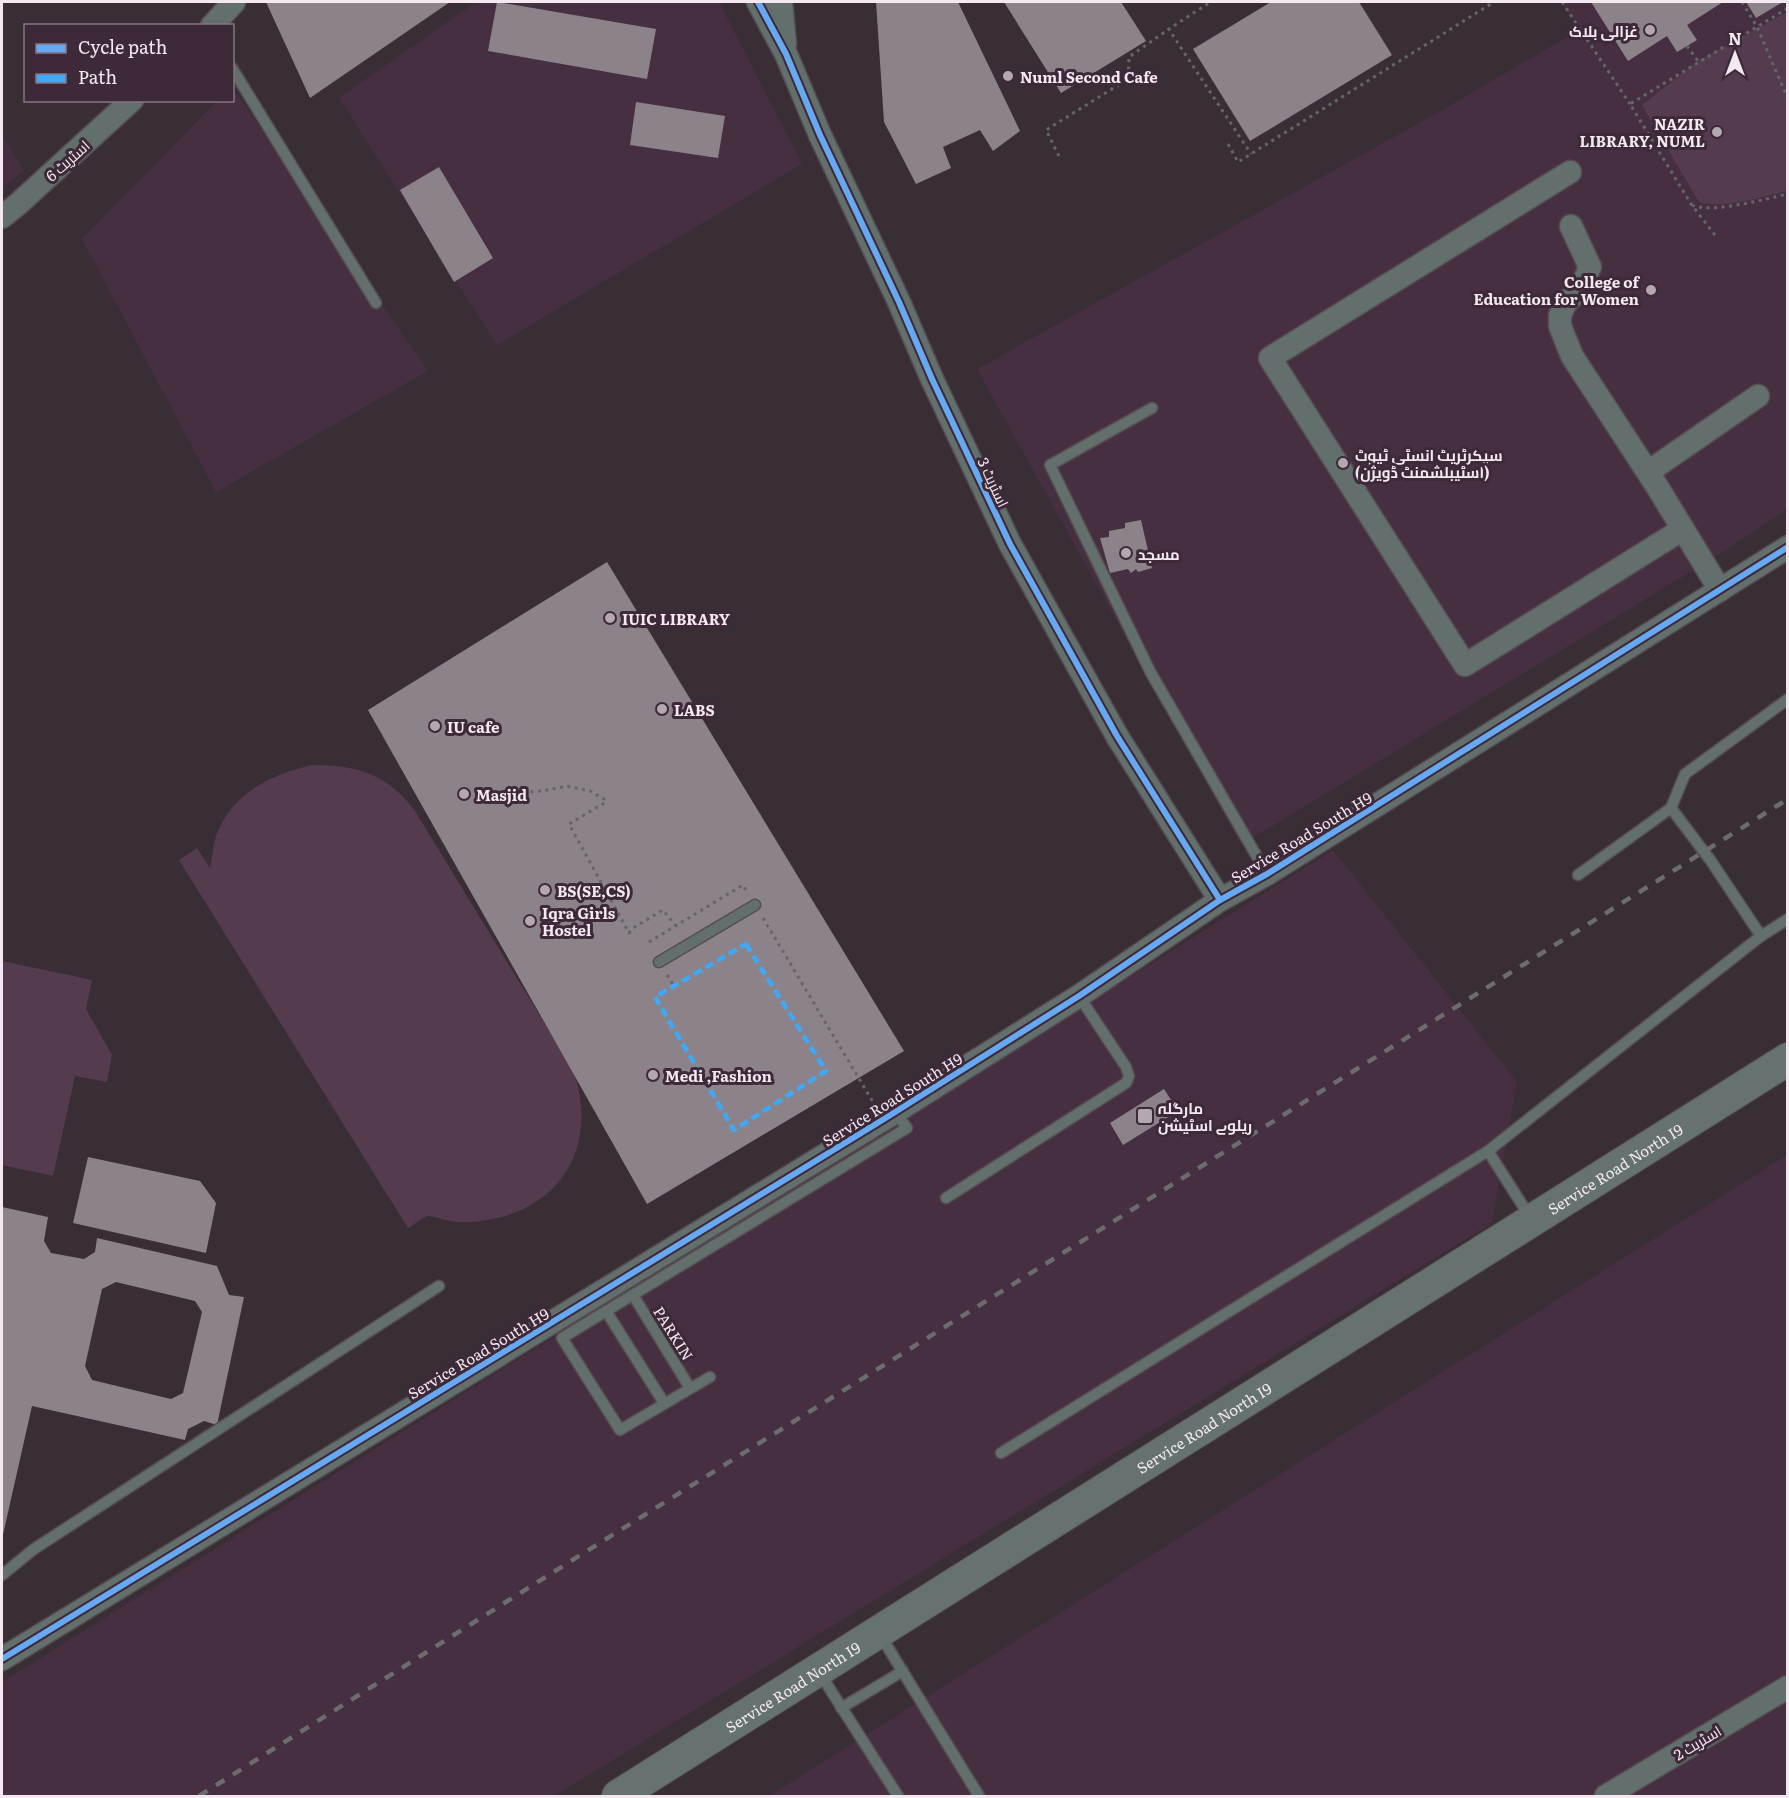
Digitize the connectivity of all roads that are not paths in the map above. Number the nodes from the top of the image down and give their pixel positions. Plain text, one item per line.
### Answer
1 (234, 2) edge
2 (758, 2) edge
3 (782, 2) edge
4 (214, 24) edge
5 (786, 54) junction
6 (234, 71) edge
7 (130, 102) edge
8 (1570, 172) dead end
9 (2, 218) edge
10 (1571, 226) dead end
11 (376, 303) dead end
12 (1758, 396) dead end
13 (1152, 408) dead end
14 (1648, 472) junction
15 (1683, 529) junction
16 (1788, 547) edge
17 (1720, 590) junction
18 (1788, 699) edge
19 (1671, 808) junction
20 (1267, 874) junction
21 (1578, 875) dead end
22 (1220, 900) junction
23 (755, 905) road end
24 (1788, 919) edge
25 (1761, 936) junction
26 (659, 962) dead end
27 (1079, 996) junction
28 (1788, 1059) edge
29 (895, 1120) junction
30 (1488, 1152) junction
31 (946, 1198) dead end
32 (1533, 1220) junction
33 (439, 1286) dead end
34 (633, 1295) junction
35 (602, 1313) junction
36 (710, 1377) dead end
37 (690, 1388) junction
38 (664, 1403) junction
39 (1001, 1454) dead end
40 (2, 1575) edge
41 (879, 1632) junction
42 (2, 1659) edge
43 (819, 1671) junction
44 (903, 1671) junction
45 (1788, 1687) edge
46 (841, 1708) junction
47 (637, 1791) edge
48 (898, 1797) edge
49 (979, 1797) edge
50 (1606, 1797) edge

1 - 4 street
2 - 5 street
3 - 5 street
5 - 22 street, اسٹریٹ 3
6 - 11 lane
7 - 9 street, اسٹریٹ 6
8 - 15 street
10 - 14 street
12 - 14 street
13 - 20 lane
14 - 15 street
15 - 17 street
16 - 17 street, Service Road South H9
17 - 20 street, Service Road South H9
18 - 19 lane
19 - 21 lane
19 - 25 lane
20 - 22 street, Service Road South H9
22 - 27 street, Service Road South H9
23 - 26 lane
24 - 25 lane
25 - 30 lane
27 - 29 street, Service Road South H9
27 - 31 lane
28 - 32 main road, Service Road North I9
29 - 34 lane
29 - 42 street, Service Road South H9
30 - 32 lane
30 - 39 lane
32 - 41 main road, Service Road North I9
33 - 40 lane
34 - 35 lane
34 - 37 lane, PARKIN
35 - 38 lane
35 - 38 lane
36 - 37 lane
37 - 38 lane
41 - 43 main road, Service Road North I9
41 - 44 lane
43 - 46 lane
43 - 47 main road, Service Road North I9
44 - 46 lane
44 - 49 lane
45 - 50 street, اسٹریٹ 2
46 - 48 lane

